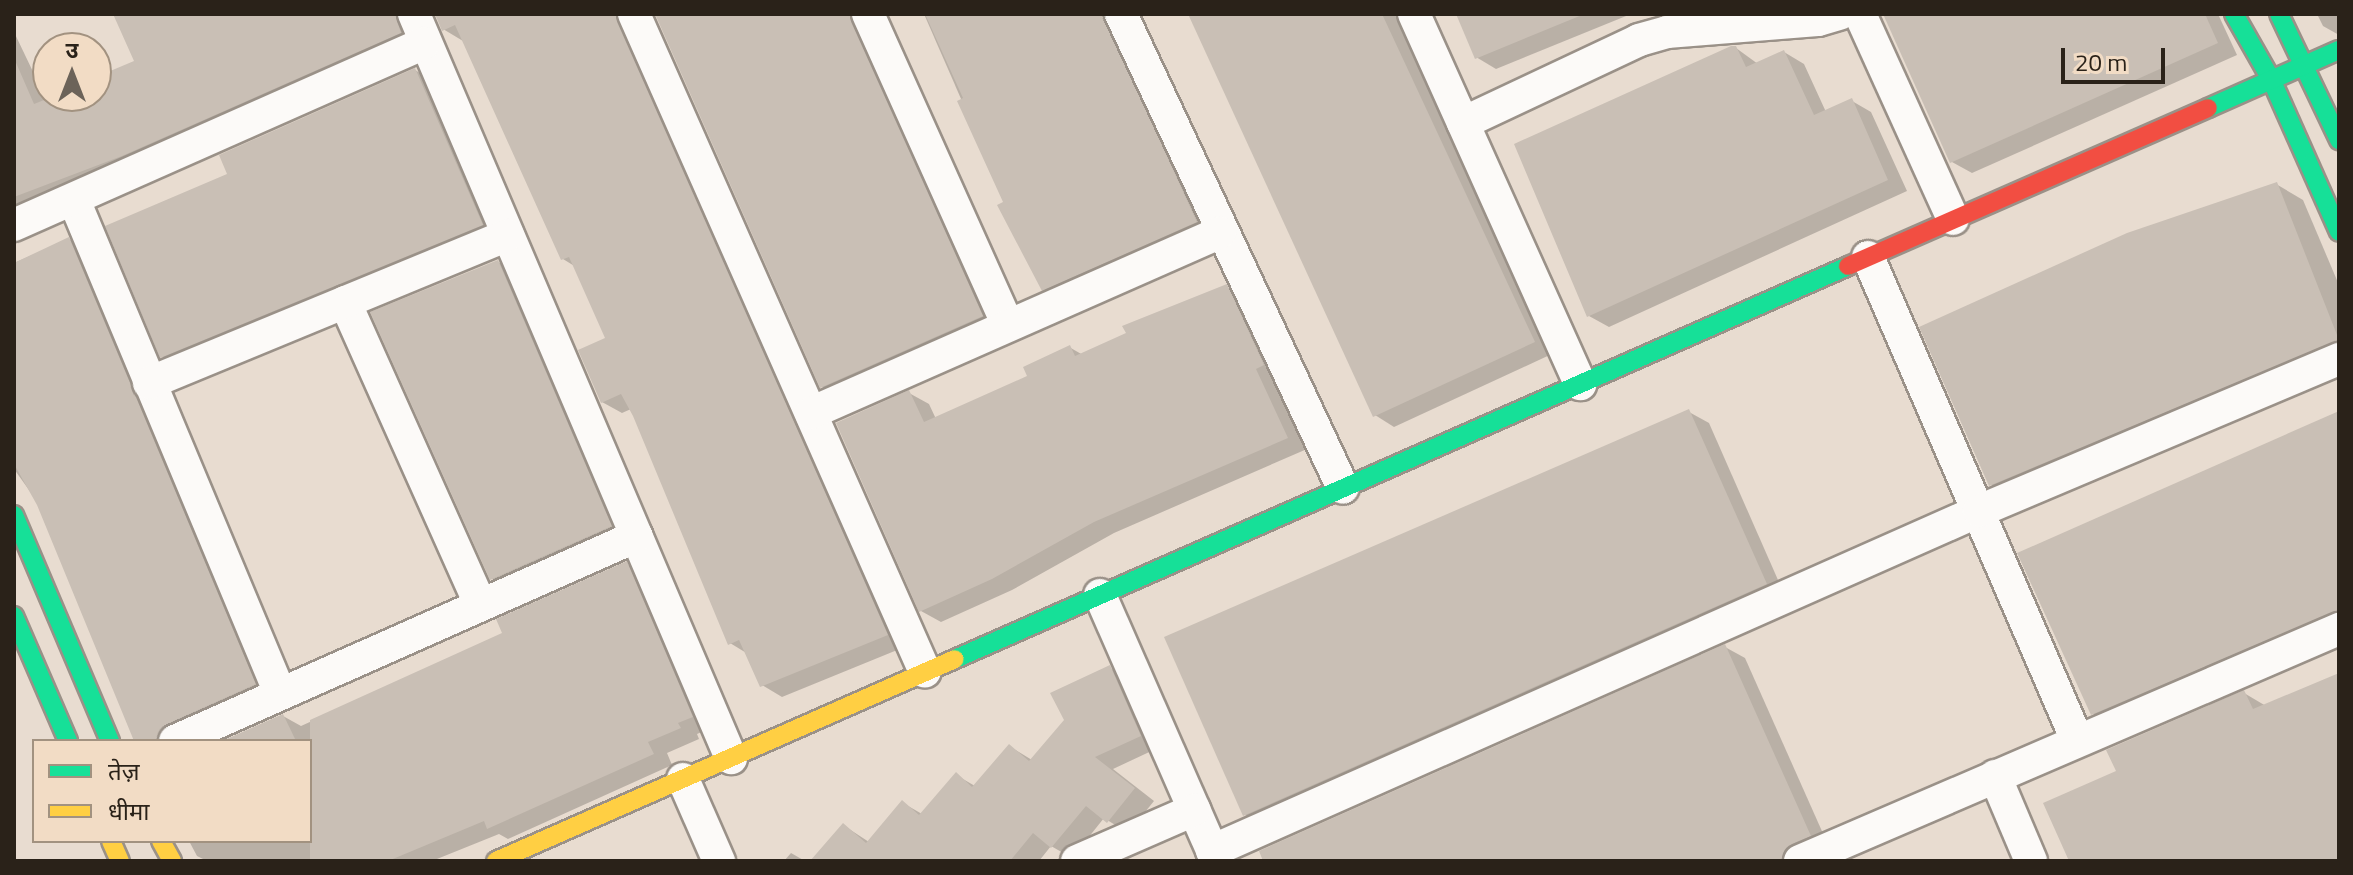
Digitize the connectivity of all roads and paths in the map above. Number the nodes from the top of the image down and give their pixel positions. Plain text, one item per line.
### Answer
1 (634, 14) edge
2 (868, 14) edge
3 (1121, 14) edge
4 (1414, 14) edge
5 (1839, 14) edge
6 (1860, 14) edge
7 (2234, 14) edge
8 (2279, 14) edge
9 (420, 29) edge
10 (2339, 50) edge
11 (2306, 65) junction
12 (2271, 79) junction
13 (1463, 123) junction
14 (2339, 140) edge
15 (74, 200) junction
16 (1953, 219) junction
17 (14, 225) edge
18 (2339, 232) edge
19 (1220, 233) junction
20 (508, 235) junction
21 (1868, 257) junction
22 (345, 302) junction
23 (1007, 323) junction
24 (2339, 359) edge
25 (149, 383) junction
26 (1580, 384) junction
27 (811, 413) junction
28 (1343, 488) junction
29 (1979, 511) junction
30 (14, 515) edge
31 (637, 536) junction
32 (1100, 595) junction
33 (480, 604) junction
34 (14, 616) edge
35 (2339, 629) edge
36 (925, 672) junction
37 (279, 691) junction
38 (67, 739) edge
39 (109, 739) edge
40 (179, 739) edge
41 (2077, 740) junction
42 (731, 758) junction
43 (1995, 776) junction
44 (683, 779) junction
45 (1194, 810) junction
46 (162, 843) edge
47 (1214, 856) edge
48 (172, 861) edge
49 (496, 861) edge
50 (719, 861) edge
51 (1077, 861) edge
52 (1800, 861) edge
53 (2031, 861) edge

1 - 27 street
2 - 23 street
3 - 19 street
4 - 13 street
5 - 13 street
6 - 16 street
7 - 12 main road
8 - 11 main road
9 - 15 street
9 - 20 street
10 - 11 main road
11 - 12 main road
11 - 14 main road
12 - 16 main road
12 - 18 main road
13 - 26 street
15 - 17 street
15 - 25 street
16 - 21 main road
19 - 23 street
19 - 28 street
20 - 22 street
20 - 31 street
21 - 26 main road
21 - 29 street
22 - 25 street
22 - 33 street
23 - 27 street
24 - 29 street
25 - 37 street
26 - 28 main road
27 - 36 street
28 - 32 main road
29 - 41 street
29 - 47 street
30 - 39 main road
31 - 33 street
31 - 42 street
32 - 36 main road
32 - 45 street
33 - 37 street
34 - 38 main road
35 - 41 street
36 - 42 main road
37 - 40 street
41 - 43 street
42 - 44 main road
43 - 52 street
43 - 53 street
44 - 49 main road
44 - 50 street
45 - 47 street
45 - 51 street
46 - 48 main road

